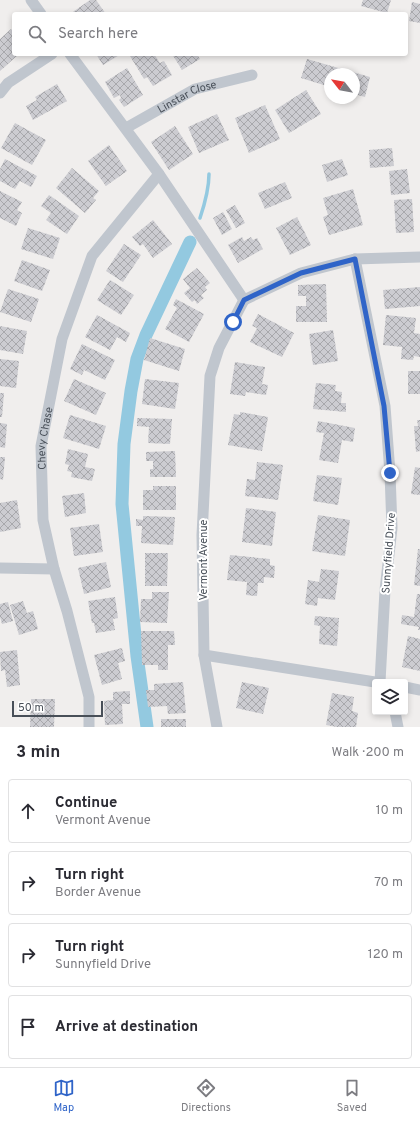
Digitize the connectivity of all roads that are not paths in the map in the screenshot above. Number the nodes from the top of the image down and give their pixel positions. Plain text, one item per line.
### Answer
1 (31, 0) edge
2 (40, 12) edge
3 (49, 56) edge
4 (72, 56) edge
5 (252, 75) dead end
6 (0, 93) edge
7 (126, 128) junction
8 (159, 174) junction
9 (420, 257) edge
10 (355, 259) junction
11 (244, 300) junction
12 (0, 568) edge
13 (54, 569) junction
14 (204, 654) junction
15 (380, 679) edge
16 (372, 682) edge
17 (408, 688) edge
18 (420, 690) edge
19 (396, 715) edge
20 (89, 727) edge
21 (217, 727) edge
22 (398, 727) edge

1 - 2 street
3 - 6 street
4 - 7 street
5 - 7 street, Linstar Close
7 - 8 street
8 - 11 street
8 - 13 street, Chevy Chase
9 - 10 street
10 - 11 street
10 - 15 street, Sunnyfield Drive
11 - 14 street, Vermont Avenue
12 - 13 street
13 - 20 street, Chevy Chase
14 - 16 street
14 - 21 street, Vermont Avenue
17 - 18 street
19 - 22 street

